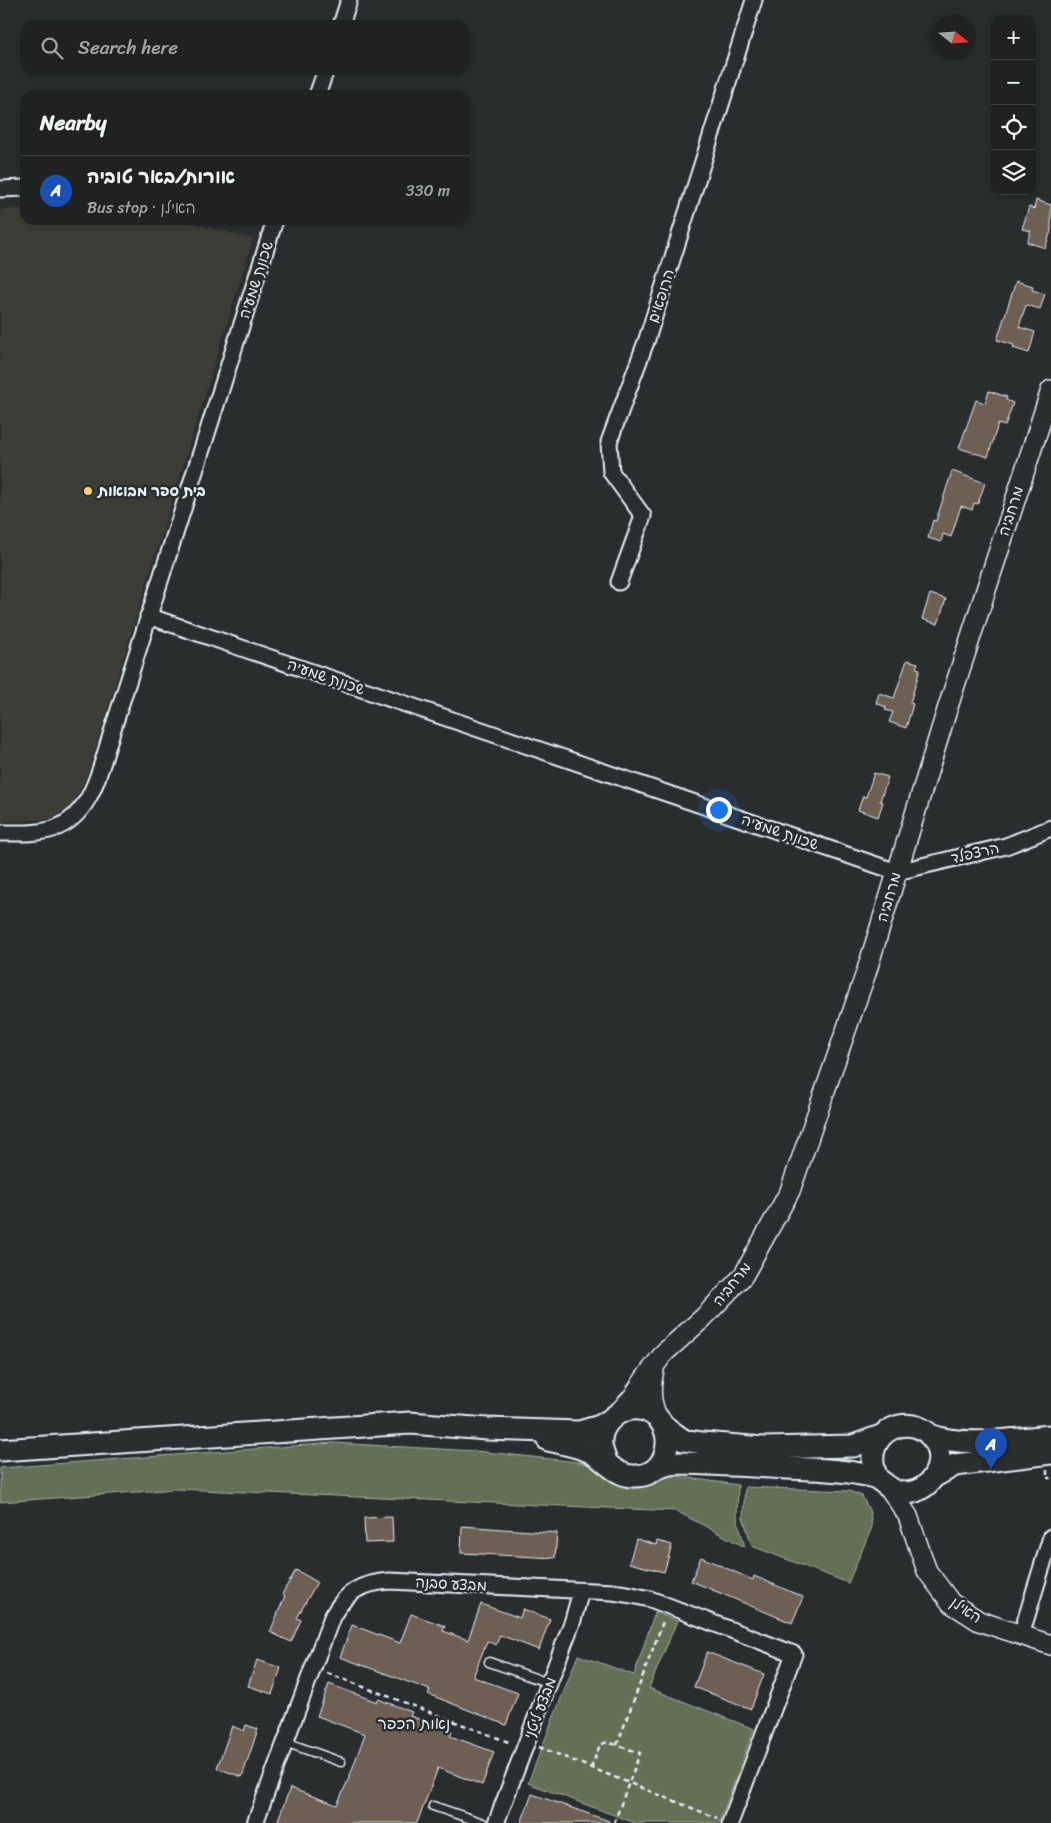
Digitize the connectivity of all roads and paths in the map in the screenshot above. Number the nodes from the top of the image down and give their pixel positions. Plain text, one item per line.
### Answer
1 (349, 0) edge
2 (754, 0) edge
3 (343, 20) edge
4 (324, 75) edge
5 (319, 90) edge
6 (20, 188) edge
7 (0, 189) edge
8 (268, 225) edge
9 (1051, 390) edge
10 (619, 582) dead end
11 (148, 616) junction
12 (1051, 828) edge
13 (0, 833) edge
14 (897, 872) junction
15 (655, 1363) junction
16 (614, 1416) junction
17 (661, 1423) junction
18 (487, 1429) junction
19 (929, 1435) junction
20 (880, 1436) junction
21 (1051, 1436) edge
22 (0, 1450) edge
23 (1051, 1453) edge
24 (606, 1461) junction
25 (657, 1468) junction
26 (929, 1481) junction
27 (884, 1483) junction
28 (915, 1536) junction
29 (1051, 1537) edge
30 (581, 1591) junction
31 (668, 1606) junction
32 (1021, 1635) junction
33 (1051, 1645) edge
34 (489, 1662) dead end
35 (312, 1668) junction
36 (549, 1683) junction
37 (284, 1742) junction
38 (617, 1744) junction
39 (526, 1745) junction
40 (341, 1762) dead end
41 (591, 1768) junction
42 (630, 1783) junction
43 (433, 1806) dead end
44 (254, 1823) edge
45 (483, 1823) edge
46 (496, 1823) edge
47 (614, 1823) edge
48 (730, 1823) edge

1 - 3 street
2 - 10 street, הרופאים
4 - 5 street
6 - 7 street
8 - 11 street, שכונת שמעיה
9 - 14 street, מרחביה
11 - 13 street
11 - 14 street, שכונת שמעיה
12 - 14 street, הרצפלד
14 - 15 street, מרחביה
15 - 16 street, מרחביה
15 - 17 street
16 - 17 main road
16 - 18 main road
16 - 24 main road
17 - 20 main road
17 - 25 main road
18 - 22 main road
18 - 24 main road
19 - 20 main road
19 - 21 main road
19 - 26 main road
20 - 27 main road
23 - 26 main road
24 - 25 main road
25 - 27 main road
26 - 27 main road
26 - 28 street, האילן
27 - 28 street, האילן
28 - 32 street, האילן
29 - 32 street
30 - 31 street, מבצע סבנה
30 - 35 street, מבצע סבנה
30 - 36 street, מבצע ליטני
31 - 38 path
31 - 48 street, מבצע סבנה
32 - 33 street, האילן
34 - 36 lane
35 - 37 street, מבצע סבנה
35 - 39 path
36 - 39 street, מבצע ליטני
37 - 40 lane
37 - 44 street, מבצע סבנה
38 - 41 path
38 - 42 path
39 - 41 path
39 - 46 street, מבצע ליטני
41 - 42 path
42 - 47 path
42 - 48 path
43 - 45 lane

